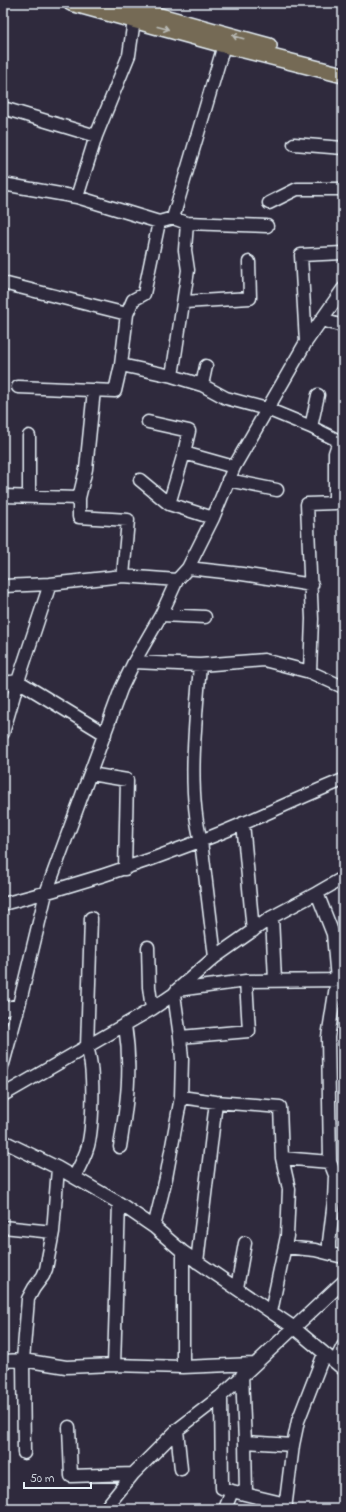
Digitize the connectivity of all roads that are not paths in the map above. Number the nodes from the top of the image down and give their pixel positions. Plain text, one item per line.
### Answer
1 (71, 3) edge
2 (113, 3) edge
3 (133, 11) edge
4 (200, 32) junction
5 (224, 45) junction
6 (343, 66) edge
7 (343, 75) edge
8 (3, 108) edge
9 (96, 136) junction
10 (294, 144) dead end
11 (343, 148) edge
12 (3, 184) edge
13 (343, 189) edge
14 (77, 197) junction
15 (269, 203) dead end
16 (173, 218) junction
17 (159, 222) junction
18 (187, 223) junction
19 (267, 226) dead end
20 (343, 253) edge
21 (249, 262) dead end
22 (3, 283) edge
23 (343, 289) edge
24 (184, 302) junction
25 (127, 314) junction
26 (322, 320) junction
27 (343, 326) edge
28 (306, 342) junction
29 (121, 365) junction
30 (206, 366) dead end
31 (172, 376) junction
32 (202, 385) junction
33 (18, 387) dead end
34 (94, 390) junction
35 (318, 395) dead end
36 (267, 409) junction
37 (148, 422) dead end
38 (311, 428) junction
39 (30, 436) dead end
40 (341, 442) edge
41 (184, 453) junction
42 (234, 467) junction
43 (140, 480) dead end
44 (228, 480) junction
45 (277, 490) dead end
46 (3, 496) edge
47 (29, 496) junction
48 (79, 498) junction
49 (339, 502) edge
50 (169, 504) junction
51 (213, 518) junction
52 (188, 568) junction
53 (123, 576) junction
54 (177, 580) junction
55 (50, 584) junction
56 (312, 585) junction
57 (3, 586) edge
58 (161, 615) junction
59 (205, 617) dead end
60 (134, 662) junction
61 (200, 665) junction
62 (310, 672) junction
63 (18, 681) junction
64 (3, 683) edge
65 (343, 687) edge
66 (3, 733) edge
67 (105, 734) junction
68 (90, 774) junction
69 (343, 780) edge
70 (243, 823) junction
71 (201, 841) junction
72 (125, 869) junction
73 (343, 878) edge
74 (46, 893) junction
75 (317, 893) junction
76 (3, 904) edge
77 (272, 917) junction
78 (91, 918) dead end
79 (253, 931) junction
80 (148, 946) dead end
81 (215, 957) junction
82 (275, 980) junction
83 (340, 980) edge
84 (246, 981) junction
85 (176, 992) junction
86 (19, 1004) junction
87 (3, 1009) edge
88 (152, 1009) junction
89 (125, 1025) junction
90 (180, 1037) junction
91 (87, 1048) junction
92 (3, 1064) edge
93 (3, 1095) edge
94 (181, 1097) junction
95 (216, 1102) junction
96 (3, 1141) edge
97 (120, 1147) dead end
98 (282, 1158) junction
99 (330, 1162) junction
100 (58, 1168) junction
101 (339, 1175) edge
102 (74, 1177) junction
103 (119, 1203) junction
104 (3, 1227) edge
105 (154, 1227) junction
106 (53, 1232) junction
107 (245, 1243) dead end
108 (285, 1248) junction
109 (183, 1252) junction
110 (329, 1253) junction
111 (343, 1257) edge
112 (197, 1262) junction
113 (343, 1282) edge
114 (237, 1288) junction
115 (271, 1312) junction
116 (293, 1327) junction
117 (343, 1346) edge
118 (324, 1354) junction
119 (23, 1360) junction
120 (3, 1361) edge
121 (254, 1364) junction
122 (114, 1365) junction
123 (340, 1365) edge
124 (183, 1367) junction
125 (242, 1375) junction
126 (220, 1396) junction
127 (68, 1427) dead end
128 (177, 1430) junction
129 (245, 1442) junction
130 (293, 1445) junction
131 (24, 1453) dead end
132 (181, 1469) dead end
133 (133, 1474) junction
134 (232, 1491) junction
135 (246, 1494) junction
136 (286, 1506) edge
137 (106, 1509) edge
138 (225, 1509) edge

1 - 3 main road
2 - 3 main road
3 - 4 main road
3 - 9 street
4 - 5 main road
6 -> 4 main road
5 - 7 main road
5 - 16 street
8 - 9 street
9 - 14 street
10 - 11 street
12 - 14 street
13 - 15 street
14 - 17 street
16 - 17 street
16 - 18 street
17 - 25 street
18 - 19 street
18 - 24 street
20 - 28 street
21 - 24 street
22 - 25 street
23 - 26 street
24 - 31 street
25 - 29 street
26 - 27 street
26 - 28 street
28 - 36 street
29 - 31 street
29 - 34 street
30 - 32 street
31 - 32 street
32 - 36 street
33 - 34 street
34 - 48 street
35 - 38 street
36 - 38 street
36 - 42 street
37 - 41 street
38 - 40 street
39 - 47 street
40 - 49 street
41 - 42 street
41 - 50 street
42 - 44 street
43 - 50 street
44 - 45 street
44 - 51 street
46 - 47 street
47 - 48 street
48 - 53 street
49 - 56 street
50 - 51 street
51 - 52 street
52 - 54 street
52 - 56 street
53 - 54 street
53 - 55 street
54 - 58 street
55 - 57 street
55 - 63 street
56 - 62 street
58 - 59 street
58 - 60 street
60 - 61 street
60 - 67 street
61 - 62 street
61 - 71 street
62 - 65 street
63 - 64 street
63 - 66 street
63 - 67 street
67 - 68 street
68 - 72 street
68 - 74 street
69 - 70 street
70 - 71 street
70 - 79 street
71 - 72 street
71 - 81 street
72 - 74 street
73 - 75 street
74 - 76 street
74 - 86 street
75 - 77 street
75 - 83 street
77 - 79 street
77 - 82 street
78 - 91 street
79 - 81 street
80 - 88 street
81 - 85 street
82 - 83 street
82 - 84 street
83 - 99 street
84 - 85 street
84 - 90 street
85 - 88 street
85 - 90 street
86 - 87 street
86 - 92 street
88 - 89 street
89 - 91 street
89 - 97 street
90 - 94 street
91 - 93 street
91 - 102 street
94 - 95 street
94 - 105 street
95 - 98 street
95 - 112 street
96 - 100 street
98 - 99 street
98 - 108 street
99 - 101 street
100 - 102 street
100 - 106 street
101 - 110 street
102 - 103 street
103 - 105 street
103 - 122 street
104 - 106 street
105 - 109 street
106 - 119 street
107 - 114 street
108 - 110 street
108 - 115 street
109 - 112 street
109 - 124 street
110 - 111 street
112 - 114 street
113 - 116 street
114 - 115 street
115 - 116 street
116 - 118 street
116 - 121 street
117 - 123 street
118 - 123 street
118 - 130 street
119 - 120 street
119 - 122 street
119 - 131 street
121 - 124 street
121 - 125 street
122 - 124 street
125 - 126 street
125 - 129 street
126 - 128 street
126 - 134 street
127 - 133 street
128 - 132 street
128 - 133 street
129 - 130 street
129 - 135 street
130 - 136 street
133 - 137 street
134 - 135 street
134 - 138 street
135 - 136 street

